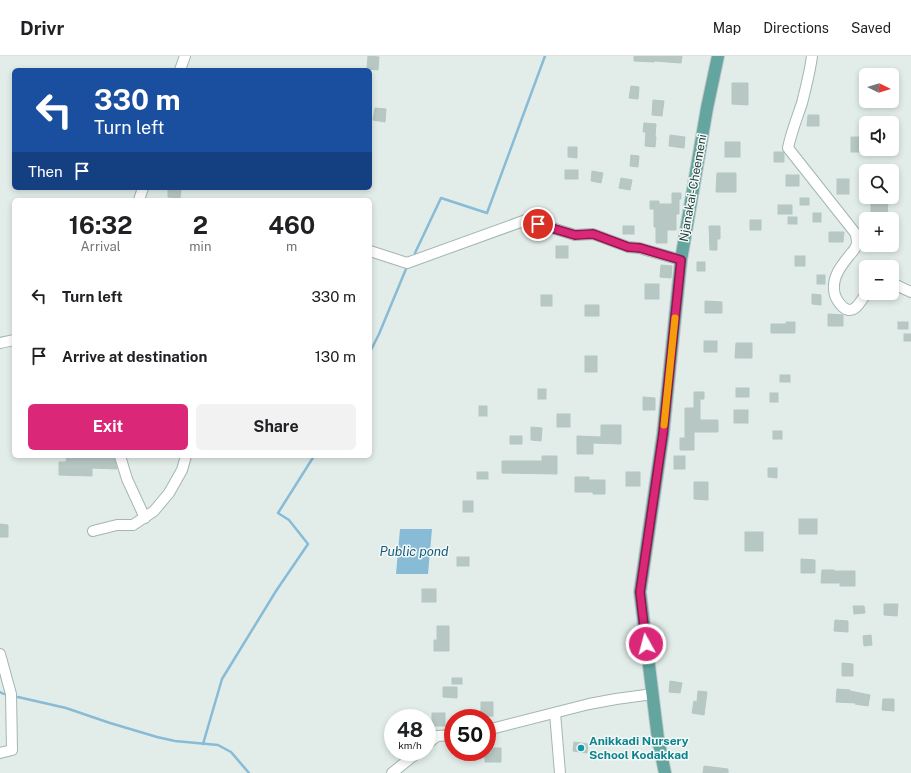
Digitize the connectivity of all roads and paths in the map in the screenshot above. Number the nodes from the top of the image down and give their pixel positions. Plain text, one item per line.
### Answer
1 (185, 56) edge
2 (718, 56) edge
3 (812, 56) edge
4 (181, 68) edge
5 (372, 252) edge
6 (681, 260) junction
7 (899, 286) edge
8 (911, 292) edge
9 (861, 300) edge
10 (12, 340) edge
11 (0, 343) edge
12 (121, 458) edge
13 (185, 458) edge
14 (144, 518) junction
15 (93, 531) dead end
16 (0, 654) edge
17 (653, 694) junction
18 (555, 713) junction
19 (496, 728) edge
20 (0, 753) edge
21 (407, 761) edge
22 (392, 773) edge
23 (560, 773) edge
24 (666, 773) edge

1 - 4 street
2 - 6 main road, Njanakai-Cheemeni
3 - 9 street
5 - 6 street
6 - 17 main road, Njanakai-Cheemeni
7 - 8 street
10 - 11 street
12 - 14 street
13 - 14 street
14 - 15 street
16 - 20 street
17 - 18 street
17 - 24 main road, Njanakai-Cheemeni
18 - 19 street
18 - 23 street
21 - 22 street

